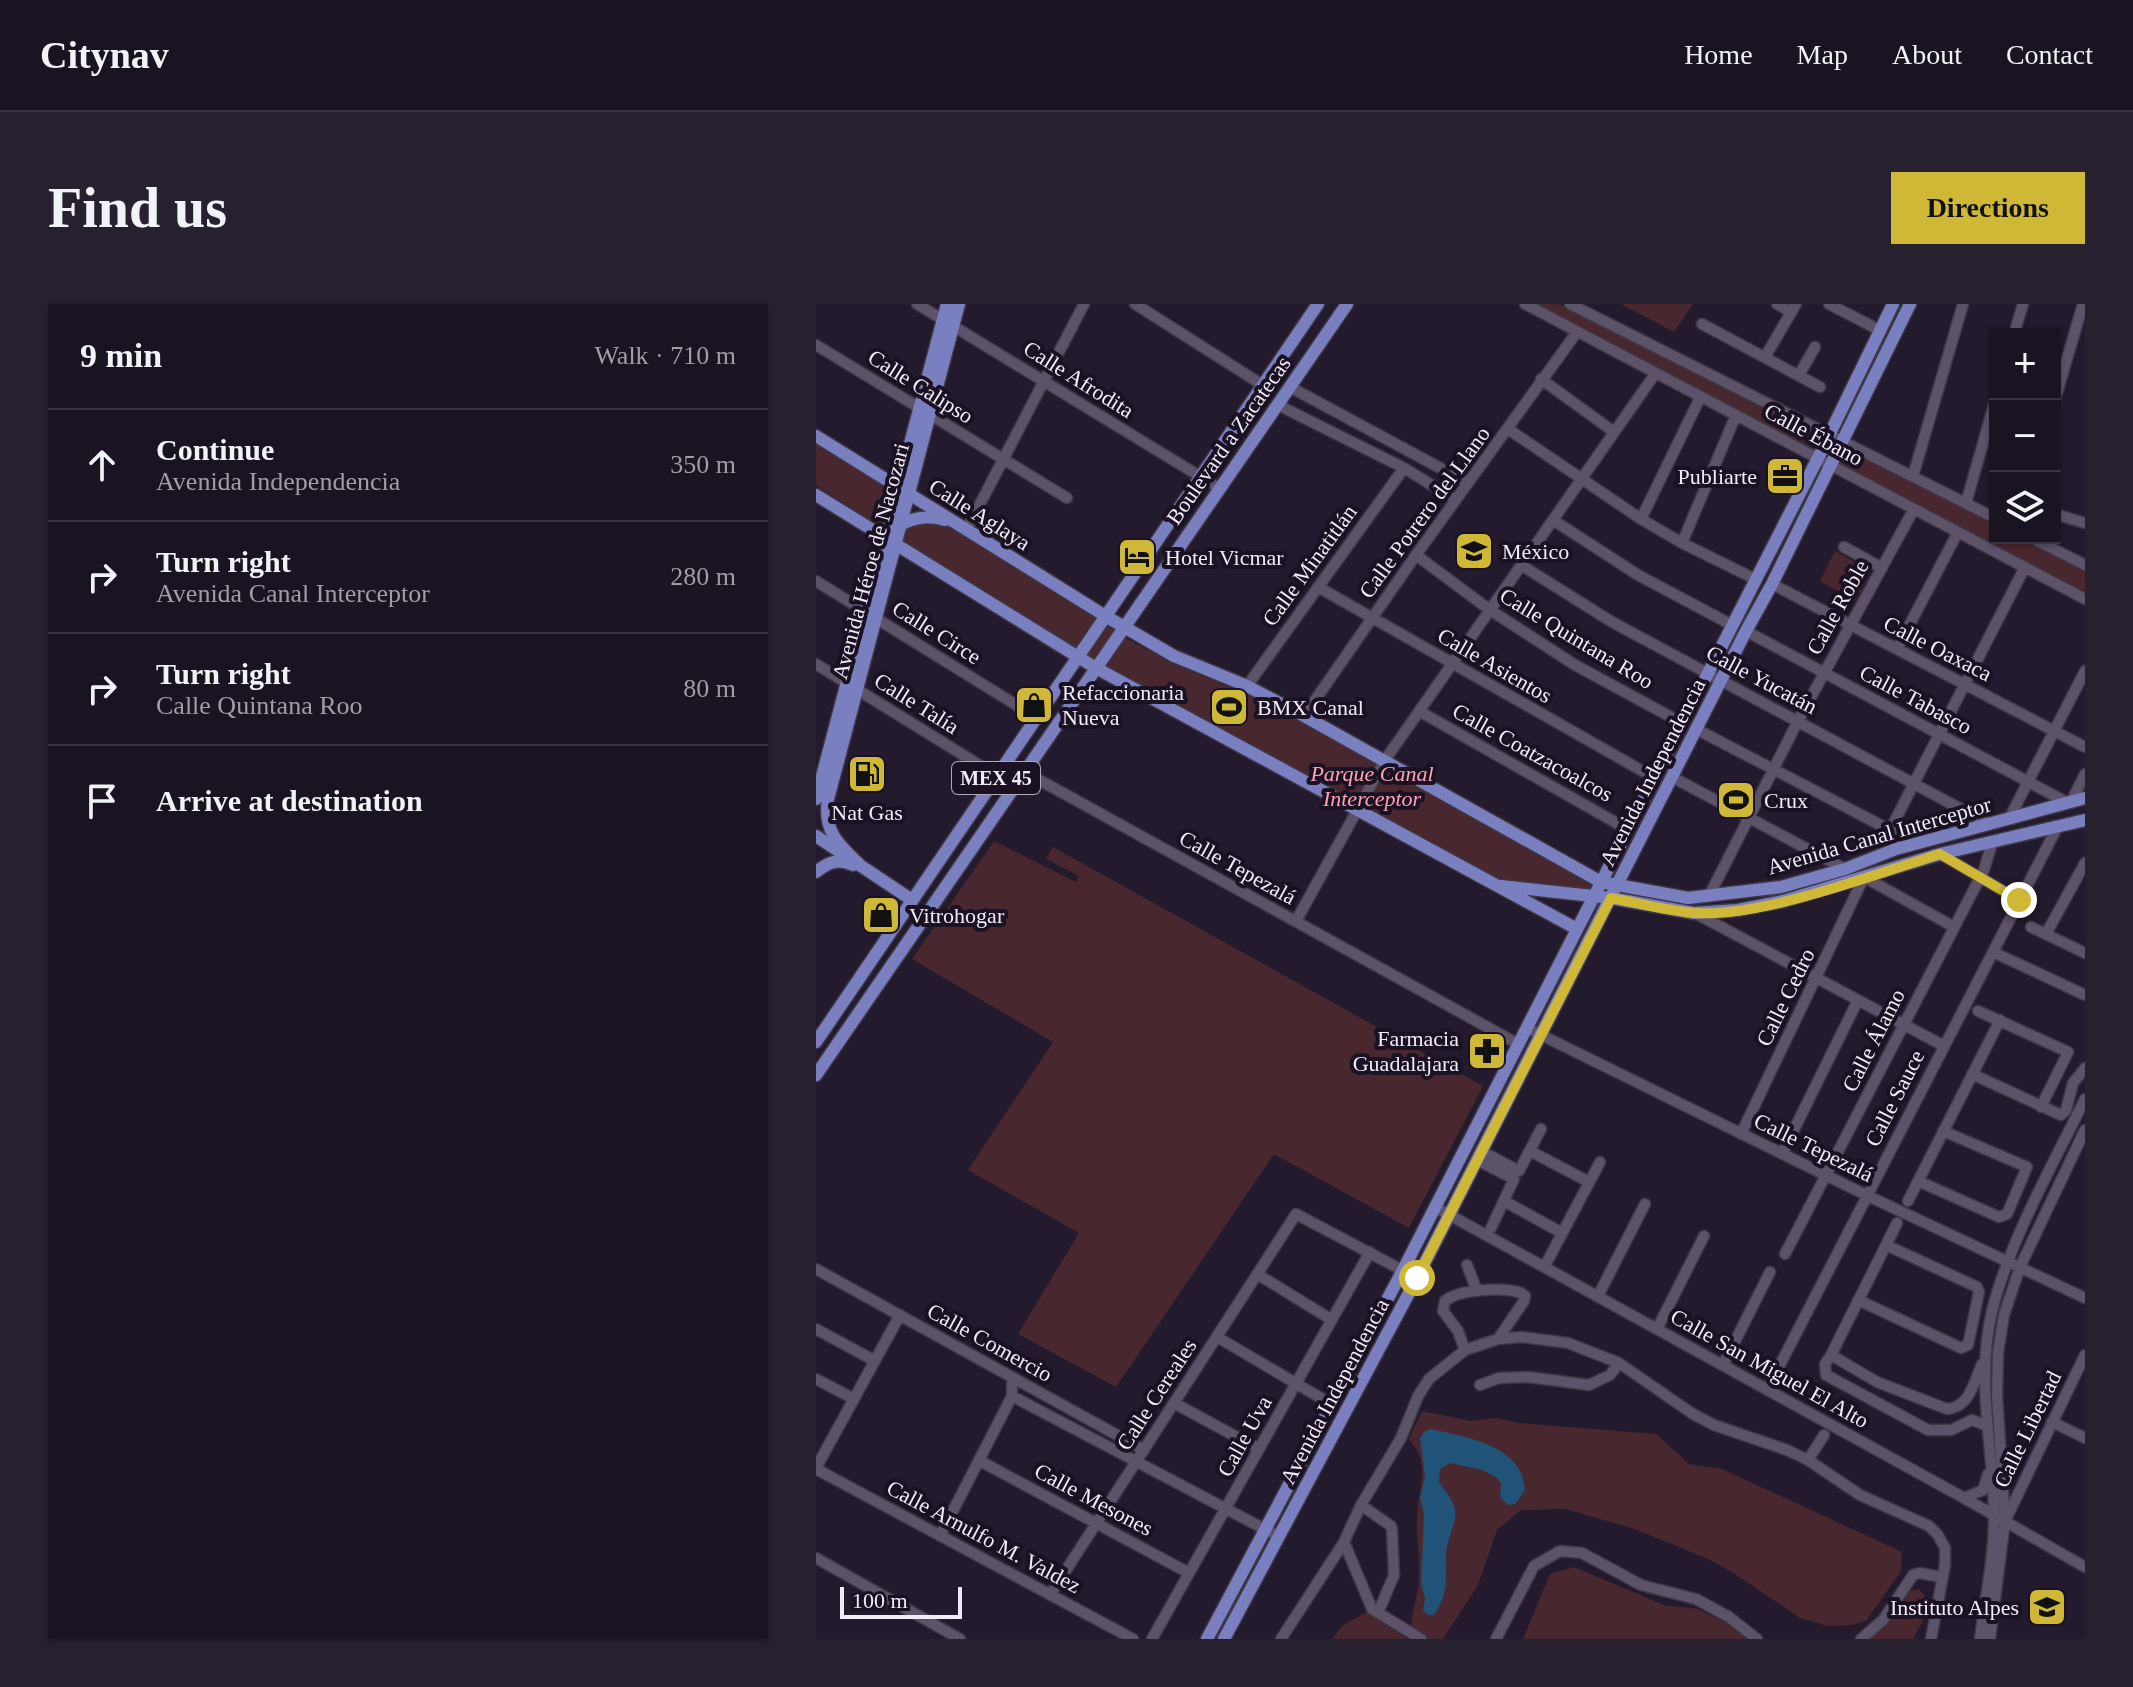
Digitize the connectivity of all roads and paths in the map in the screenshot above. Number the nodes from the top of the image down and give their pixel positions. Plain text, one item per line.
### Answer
1 (917, 304) edge
2 (947, 304) edge
3 (959, 304) edge
4 (1084, 304) edge
5 (1135, 304) edge
6 (1318, 304) edge
7 (1347, 304) edge
8 (1525, 304) edge
9 (1570, 304) edge
10 (1777, 304) edge
11 (1829, 304) edge
12 (1893, 304) edge
13 (1910, 304) edge
14 (1963, 304) edge
15 (2023, 304) edge
16 (2083, 304) edge
17 (1793, 308) edge
18 (948, 322) junction
19 (1702, 324) dead end
20 (2016, 328) edge
21 (1881, 331) junction
22 (1577, 332) junction
23 (816, 345) edge
24 (1815, 347) dead end
25 (1765, 357) junction
26 (1655, 374) junction
27 (1799, 375) junction
28 (1541, 379) junction
29 (2061, 379) edge
30 (1044, 381) junction
31 (1261, 384) junction
32 (1290, 387) junction
33 (1820, 387) dead end
34 (1700, 398) junction
35 (1278, 405) junction
36 (924, 412) junction
37 (1736, 415) junction
38 (1989, 422) edge
39 (1508, 429) junction
40 (1614, 432) junction
41 (1830, 434) junction
42 (816, 436) edge
43 (1843, 441) junction
44 (1818, 458) junction
45 (1004, 461) junction
46 (1831, 466) junction
47 (1404, 468) junction
48 (1913, 476) junction
49 (1200, 477) junction
50 (1582, 479) junction
51 (1468, 483) junction
52 (1219, 488) junction
53 (904, 491) junction
54 (816, 495) edge
55 (1067, 498) dead end
56 (1456, 500) junction
57 (1966, 503) junction
58 (1914, 509) junction
59 (1989, 515) edge
60 (2061, 516) edge
61 (1641, 519) junction
62 (1553, 520) junction
63 (2085, 523) edge
64 (900, 525) junction
65 (963, 527) junction
66 (1958, 532) junction
67 (890, 540) junction
68 (1682, 543) junction
69 (2044, 544) edge
70 (1844, 547) dead end
71 (1416, 555) junction
72 (1521, 565) junction
73 (2085, 565) edge
74 (2025, 567) junction
75 (1882, 568) junction
76 (1755, 579) junction
77 (816, 581) edge
78 (1772, 584) junction
79 (1318, 587) junction
80 (2085, 599) edge
81 (1490, 610) junction
82 (871, 614) junction
83 (1107, 617) junction
84 (1372, 618) junction
85 (1732, 625) junction
86 (1851, 625) junction
87 (1123, 627) junction
88 (1746, 631) junction
89 (1897, 649) junction
90 (1080, 657) junction
91 (816, 664) edge
92 (1452, 664) junction
93 (1096, 668) junction
94 (1708, 671) junction
95 (2085, 671) edge
96 (1824, 673) junction
97 (1722, 679) junction
98 (1965, 684) junction
99 (852, 686) junction
100 (1247, 686) junction
101 (1419, 711) junction
102 (1304, 716) junction
103 (1037, 718) junction
104 (1798, 721) junction
105 (1682, 723) junction
106 (1696, 729) junction
107 (2053, 730) junction
108 (1940, 734) junction
109 (2085, 747) edge
110 (1385, 760) junction
111 (1773, 770) junction
112 (1023, 771) junction
113 (2085, 774) edge
114 (997, 776) junction
115 (1653, 777) junction
116 (1672, 777) junction
117 (2029, 781) junction
118 (1914, 783) junction
119 (2085, 798) edge
120 (816, 799) edge
121 (2070, 802) junction
122 (2043, 809) junction
123 (1355, 810) junction
124 (821, 815) edge
125 (1749, 817) junction
126 (2010, 817) junction
127 (2083, 822) edge
128 (1987, 823) junction
129 (2058, 826) junction
130 (1973, 827) junction
131 (1627, 829) junction
132 (1890, 830) junction
133 (816, 836) edge
134 (1992, 843) junction
135 (1896, 849) junction
136 (1940, 854) junction
137 (2085, 863) edge
138 (860, 865) junction
139 (1845, 869) junction
140 (816, 872) edge
141 (1864, 877) junction
142 (1980, 877) junction
143 (881, 879) junction
144 (1601, 882) junction
145 (2080, 884) edge
146 (1494, 885) junction
147 (1617, 885) junction
148 (1594, 896) junction
149 (1709, 896) junction
150 (1611, 898) junction
151 (912, 900) junction
152 (2019, 900) junction
153 (1694, 913) junction
154 (1296, 921) junction
155 (1954, 927) junction
156 (2031, 927) dead end
157 (916, 928) junction
158 (1577, 929) junction
159 (2046, 934) junction
160 (1993, 952) junction
161 (2085, 953) edge
162 (1816, 978) junction
163 (2085, 995) edge
164 (1858, 1000) junction
165 (1978, 1011) dead end
166 (2000, 1020) junction
167 (1903, 1024) junction
168 (1527, 1028) junction
169 (1541, 1035) junction
170 (816, 1042) edge
171 (1518, 1044) junction
172 (1944, 1046) junction
173 (2085, 1061) edge
174 (2085, 1068) edge
175 (1972, 1074) junction
176 (816, 1075) edge
177 (2085, 1099) edge
178 (2041, 1107) junction
179 (2053, 1113) junction
180 (1541, 1129) dead end
181 (2085, 1130) edge
182 (1943, 1131) junction
183 (1741, 1134) junction
184 (1530, 1151) junction
185 (1782, 1154) junction
186 (1479, 1156) junction
187 (1600, 1162) dead end
188 (1825, 1175) junction
189 (1918, 1181) junction
190 (1589, 1182) junction
191 (1866, 1195) junction
192 (1504, 1201) junction
193 (1908, 1201) dead end
194 (1645, 1204) dead end
195 (1435, 1207) junction
196 (1449, 1215) junction
197 (1897, 1223) dead end
198 (1491, 1228) dead end
199 (1562, 1233) junction
200 (1704, 1236) dead end
201 (1886, 1245) junction
202 (1370, 1252) junction
203 (1785, 1254) dead end
204 (1547, 1262) dead end
205 (2008, 1262) junction
206 (1467, 1265) dead end
207 (2020, 1267) junction
208 (816, 1269) edge
209 (1403, 1270) junction
210 (1770, 1272) dead end
211 (1257, 1274) junction
212 (1417, 1278) junction
213 (1477, 1291) junction
214 (1598, 1296) junction
215 (2085, 1298) edge
216 (1858, 1300) junction
217 (900, 1315) junction
218 (1332, 1320) junction
219 (816, 1329) edge
220 (1657, 1329) junction
221 (1217, 1337) junction
222 (1498, 1339) junction
223 (1465, 1350) junction
224 (1831, 1355) junction
225 (1985, 1355) junction
226 (2085, 1355) edge
227 (875, 1361) junction
228 (1619, 1363) junction
229 (1723, 1365) junction
230 (1012, 1377) junction
231 (816, 1379) edge
232 (1296, 1383) junction
233 (1480, 1385) dead end
234 (1767, 1390) junction
235 (1012, 1396) junction
236 (854, 1399) junction
237 (1174, 1403) junction
238 (1331, 1404) junction
239 (1940, 1407) junction
240 (2052, 1422) junction
241 (1985, 1425) junction
242 (1934, 1431) junction
243 (1824, 1435) dead end
244 (2085, 1438) edge
245 (1259, 1449) junction
246 (1144, 1450) junction
247 (1808, 1460) junction
248 (980, 1461) junction
249 (1137, 1461) junction
250 (1991, 1464) junction
251 (816, 1469) edge
252 (1964, 1498) junction
253 (1361, 1505) junction
254 (1226, 1508) junction
255 (1994, 1515) junction
256 (2005, 1521) junction
257 (1097, 1523) junction
258 (1264, 1529) junction
259 (940, 1536) junction
260 (1278, 1536) junction
261 (1344, 1542) junction
262 (816, 1558) edge
263 (1333, 1559) junction
264 (1353, 1564) junction
265 (2085, 1567) edge
266 (1189, 1573) junction
267 (1942, 1577) junction
268 (1050, 1595) junction
269 (1378, 1613) junction
270 (960, 1639) edge
271 (1133, 1639) edge
272 (1152, 1639) edge
273 (1207, 1639) edge
274 (1224, 1639) edge
275 (1281, 1639) edge
276 (1421, 1639) edge
277 (1496, 1639) edge
278 (1757, 1639) edge
279 (1861, 1639) edge
280 (1931, 1639) edge
281 (1980, 1639) edge
282 (1990, 1639) edge

1 - 18 street, Calle Afrodita
2 - 18 main road, Avenida Héroe de Nacozari
3 - 18 main road, Avenida Héroe de Nacozari
4 - 30 street
5 - 31 street
6 - 31 main road, Boulevard a Zacatecas / MEX 45
7 - 32 main road, Boulevard a Zacatecas / MEX 45
8 - 22 street, Calle Ébano
9 - 41 street, Calle Ébano
10 - 17 street
11 - 21 street
12 - 21 main road, Avenida Independencia
13 - 43 main road, Avenida Independencia
14 - 48 street
15 - 20 street
16 - 29 street
17 - 25 street
18 - 30 street, Calle Afrodita
18 - 36 main road, Avenida Héroe de Nacozari
19 - 25 street
21 - 41 main road, Avenida Independencia
22 - 26 street, Calle Ébano
22 - 28 street, Calle Potrero del Llano
23 - 36 street, Calle Calipso
24 - 27 street
25 - 27 street
26 - 34 street, Calle Ébano
26 - 40 street
27 - 33 street
28 - 39 street, Calle Potrero del Llano
28 - 40 street
30 - 45 street
30 - 49 street, Calle Afrodita
31 - 49 main road, Boulevard a Zacatecas / MEX 45
32 - 35 main road, Boulevard a Zacatecas / MEX 45
32 - 51 street
34 - 37 street, Calle Ébano
34 - 61 street
35 - 47 street
35 - 52 main road, Boulevard a Zacatecas / MEX 45
36 - 45 street, Calle Calipso
36 - 53 main road, Avenida Héroe de Nacozari
37 - 44 street, Calle Ébano
37 - 68 street
38 - 57 street
39 - 50 street
39 - 51 street, Calle Potrero del Llano
40 - 50 street
41 - 43 street, Calle Ébano
41 - 44 main road, Avenida Independencia
42 - 53 main road, Calle Aglaya
43 - 46 main road, Avenida Independencia
43 - 48 street, Calle Ébano
44 - 46 street, Calle Ébano
44 - 76 main road, Avenida Independencia
45 - 55 street, Calle Calipso
45 - 65 street
46 - 58 street, Calle Ébano
46 - 78 main road, Avenida Independencia
47 - 56 street
47 - 79 street, Calle Minatitlán
48 - 57 street, Calle Ébano
49 - 52 street, Calle Afrodita
49 - 83 main road, Boulevard a Zacatecas / MEX 45
50 - 61 street
50 - 62 street
51 - 56 street, Calle Potrero del Llano
52 - 87 main road, Boulevard a Zacatecas / MEX 45
53 - 64 main road, Avenida Héroe de Nacozari
53 - 65 main road, Calle Aglaya
53 - 67 main road, Avenida Héroe de Nacozari
54 - 67 main road
56 - 71 street, Calle Potrero del Llano
57 - 59 street, Calle Ébano
58 - 66 street, Calle Ébano
58 - 75 street, Calle Roble
60 - 63 street
61 - 68 street
62 - 72 street
62 - 85 street
64 - 65 main road
64 - 67 main road, Avenida Héroe de Nacozari
65 - 83 main road, Calle Aglaya
66 - 74 street, Calle Ébano
66 - 89 street
67 - 82 main road, Avenida Héroe de Nacozari
67 - 90 main road
68 - 76 street
69 - 73 street
70 - 75 street
71 - 81 street, Calle Quintana Roo
71 - 84 street, Calle Potrero del Llano
72 - 81 street
72 - 94 street, Calle Yucatán
74 - 80 street, Calle Ébano
74 - 98 street
75 - 86 street, Calle Roble
76 - 85 main road, Avenida Independencia
77 - 82 street, Calle Circe
78 - 86 street, Calle Oaxaca
78 - 88 main road, Avenida Independencia
79 - 84 street, Calle Asientos
79 - 100 street, Calle Minatitlán
81 - 92 street
81 - 105 street, Calle Quintana Roo
82 - 99 main road, Avenida Héroe de Nacozari
82 - 103 street, Calle Circe
83 - 87 main road, Calle Aglaya
83 - 90 main road, Boulevard a Zacatecas / MEX 45
84 - 92 street, Calle Asientos
84 - 102 street, Calle Potrero del Llano
85 - 94 main road, Avenida Independencia
86 - 89 street, Calle Oaxaca
86 - 96 street, Calle Roble
87 - 93 main road, Boulevard a Zacatecas / MEX 45
87 - 100 main road, Avenida Canal Interceptor
88 - 96 street, Calle Tabasco
88 - 97 main road, Avenida Independencia
89 - 98 street, Calle Oaxaca
90 - 93 main road
90 - 103 main road, Boulevard a Zacatecas / MEX 45
91 - 99 street, Calle Talía
92 - 101 street
92 - 115 street, Calle Asientos
93 - 112 main road, Boulevard a Zacatecas / MEX 45
93 - 123 main road, Avenida Canal Interceptor
94 - 97 street, Calle Yucatán
94 - 105 main road, Avenida Independencia
95 - 107 street
96 - 104 street, Calle Roble
96 - 108 street, Calle Tabasco
97 - 104 street, Calle Yucatán
97 - 106 main road, Avenida Independencia
98 - 107 street, Calle Oaxaca
98 - 108 street
99 - 114 street, Calle Talía
99 - 120 main road, Avenida Héroe de Nacozari
99 - 124 main road, Avenida Héroe de Nacozari
100 - 102 main road, Avenida Canal Interceptor
101 - 110 street
101 - 131 street, Calle Coatzacoalcos
102 - 110 main road, Avenida Canal Interceptor
103 - 114 main road, Boulevard a Zacatecas / MEX 45
104 - 111 street, Calle Roble
104 - 118 street, Calle Yucatán
105 - 115 main road, Avenida Independencia
106 - 111 street
106 - 116 main road, Avenida Independencia
107 - 109 street, Calle Oaxaca
107 - 117 street
108 - 117 street, Calle Tabasco
108 - 118 street
110 - 123 street
110 - 144 main road, Avenida Canal Interceptor
111 - 125 street, Calle Roble
111 - 132 street
112 - 154 street, Calle Tepezalá
112 - 157 main road, Boulevard a Zacatecas / MEX 45
113 - 121 street
114 - 151 main road, Boulevard a Zacatecas / MEX 45
115 - 131 main road, Avenida Independencia
116 - 125 street
116 - 147 main road, Avenida Independencia
117 - 121 street, Calle Tabasco
117 - 126 street
118 - 128 street, Calle Yucatán
118 - 132 street
119 - 121 main road, Avenida Canal Interceptor
121 - 122 main road, Avenida Canal Interceptor
122 - 126 main road, Avenida Canal Interceptor
122 - 134 main road
123 - 146 main road, Avenida Canal Interceptor
123 - 154 street
124 - 138 main road, Avenida Héroe de Nacozari
125 - 139 street
125 - 149 street, Calle Roble
126 - 128 main road, Avenida Canal Interceptor
127 - 129 main road, Avenida Canal Interceptor
128 - 130 main road, Avenida Canal Interceptor
129 - 134 main road, Avenida Canal Interceptor
129 - 152 street, Calle Sauce
130 - 135 main road, Avenida Canal Interceptor
130 - 136 main road
131 - 144 main road, Avenida Independencia
132 - 135 street
133 - 138 main road, Avenida Héroe de Nacozari
134 - 136 main road, Avenida Canal Interceptor
134 - 142 street, Calle Álamo
135 - 139 main road, Avenida Canal Interceptor
136 - 141 main road, Avenida Canal Interceptor
136 - 142 street
137 - 145 street
138 - 143 main road, Avenida Héroe de Nacozari
139 - 149 main road, Avenida Canal Interceptor
140 - 143 main road
141 - 153 main road, Avenida Canal Interceptor
141 - 155 street
141 - 162 street, Calle Cedro
142 - 152 street
142 - 155 street, Calle Álamo
143 - 151 main road, Avenida Héroe de Nacozari
144 - 147 main road, Avenida Canal Interceptor
144 - 148 main road, Avenida Independencia
145 - 159 street
146 - 148 main road, Avenida Canal Interceptor
146 - 158 main road
147 - 149 main road, Avenida Canal Interceptor
147 - 150 main road, Avenida Independencia
148 - 150 main road, Avenida Canal Interceptor
148 - 158 main road, Avenida Independencia
150 - 153 main road, Avenida Canal Interceptor
150 - 169 main road, Avenida Independencia
151 - 157 main road
151 - 170 main road, Boulevard a Zacatecas / MEX 45
152 - 160 street, Calle Sauce
153 - 162 street
154 - 171 street, Calle Tepezalá
155 - 167 street, Calle Álamo
156 - 159 street
157 - 176 main road, Boulevard a Zacatecas / MEX 45
158 - 168 main road, Avenida Independencia
159 - 161 street
160 - 163 street
160 - 172 street, Calle Sauce
162 - 164 street
162 - 183 street, Calle Cedro
164 - 167 street
164 - 185 street
165 - 166 street
166 - 175 street
166 - 178 street
167 - 172 street
167 - 188 street, Calle Álamo
168 - 169 street, Calle Tepezalá
168 - 171 main road, Avenida Independencia
169 - 183 street, Calle Tepezalá
169 - 186 main road, Avenida Independencia
171 - 195 main road, Avenida Independencia
172 - 191 street, Calle Sauce
173 - 179 street
174 - 179 street
175 - 178 street
175 - 182 street
177 - 205 street
178 - 179 street
180 - 184 street
181 - 207 street
182 - 189 street
182 - 189 street
183 - 185 street, Calle Tepezalá
184 - 186 street
184 - 190 street
185 - 188 street, Calle Tepezalá
186 - 192 street
186 - 196 main road, Avenida Independencia
187 - 190 street
188 - 191 street, Calle Tepezalá
188 - 203 street, Calle Álamo
189 - 193 street
190 - 199 street
191 - 205 street, Calle Tepezalá
191 - 234 street, Calle Sauce
192 - 198 street
192 - 199 street
194 - 214 street
195 - 196 street, Calle San Miguel El Alto
195 - 209 main road, Avenida Independencia
196 - 212 main road, Avenida Independencia
196 - 214 street, Calle San Miguel El Alto
197 - 201 street
199 - 204 street
200 - 220 street
201 - 216 street
201 - 216 street
202 - 209 street
202 - 211 street, Calle Cereales
202 - 218 street, Calle Uva
205 - 207 street, Calle Tepezalá
205 - 225 street
206 - 213 street
207 - 215 street, Calle Tepezalá
207 - 256 street
208 - 217 street, Calle Comercio
209 - 212 street
209 - 238 main road, Avenida Independencia
210 - 229 street
211 - 218 street
211 - 221 street, Calle Cereales
212 - 260 main road, Avenida Independencia
213 - 222 street
213 - 223 street
214 - 220 street, Calle San Miguel El Alto
216 - 224 street
217 - 227 street
217 - 230 street, Calle Comercio
218 - 232 street, Calle Uva
219 - 227 street
220 - 229 street, Calle San Miguel El Alto
221 - 232 street
221 - 237 street, Calle Cereales
222 - 223 street
222 - 228 street
223 - 253 street
224 - 239 street
224 - 242 street
225 - 239 street
225 - 241 street
226 - 240 street, Calle Libertad
227 - 236 street
228 - 233 street
228 - 247 street
229 - 234 street, Calle San Miguel El Alto
230 - 235 street
230 - 246 street, Calle Comercio
231 - 236 street
232 - 238 street
232 - 245 street, Calle Uva
234 - 252 street, Calle San Miguel El Alto
235 - 248 street
235 - 249 street, Calle Comercio
236 - 251 street
237 - 245 street
237 - 246 street, Calle Cereales
238 - 258 main road, Avenida Independencia
239 - 242 street
240 - 244 street
240 - 256 street, Calle Libertad
241 - 242 street
241 - 250 street
243 - 247 street
245 - 254 street, Calle Uva
246 - 249 street, Calle Cereales
247 - 267 street
248 - 257 street, Calle Mesones
248 - 259 street
249 - 254 street, Calle Comercio
249 - 257 street, Calle Cereales
250 - 252 street
250 - 255 street
251 - 259 street, Calle Arnulfo M. Valdez
252 - 255 street, Calle San Miguel El Alto
253 - 261 street
253 - 269 street
254 - 258 street, Calle Comercio
254 - 266 street, Calle Uva
255 - 256 street, Calle San Miguel El Alto
255 - 281 street
256 - 265 street, Calle San Miguel El Alto
256 - 282 street
257 - 266 street, Calle Mesones
257 - 268 street, Calle Cereales
258 - 260 street, Calle Comercio
258 - 273 main road, Avenida Independencia
259 - 268 street, Calle Arnulfo M. Valdez
260 - 274 main road, Avenida Independencia
261 - 263 street
261 - 264 street
262 - 270 street
263 - 264 street
263 - 275 street
264 - 269 street
266 - 272 street, Calle Uva
267 - 279 street
267 - 280 street
268 - 271 street, Calle Arnulfo M. Valdez
269 - 276 street
277 - 278 street

